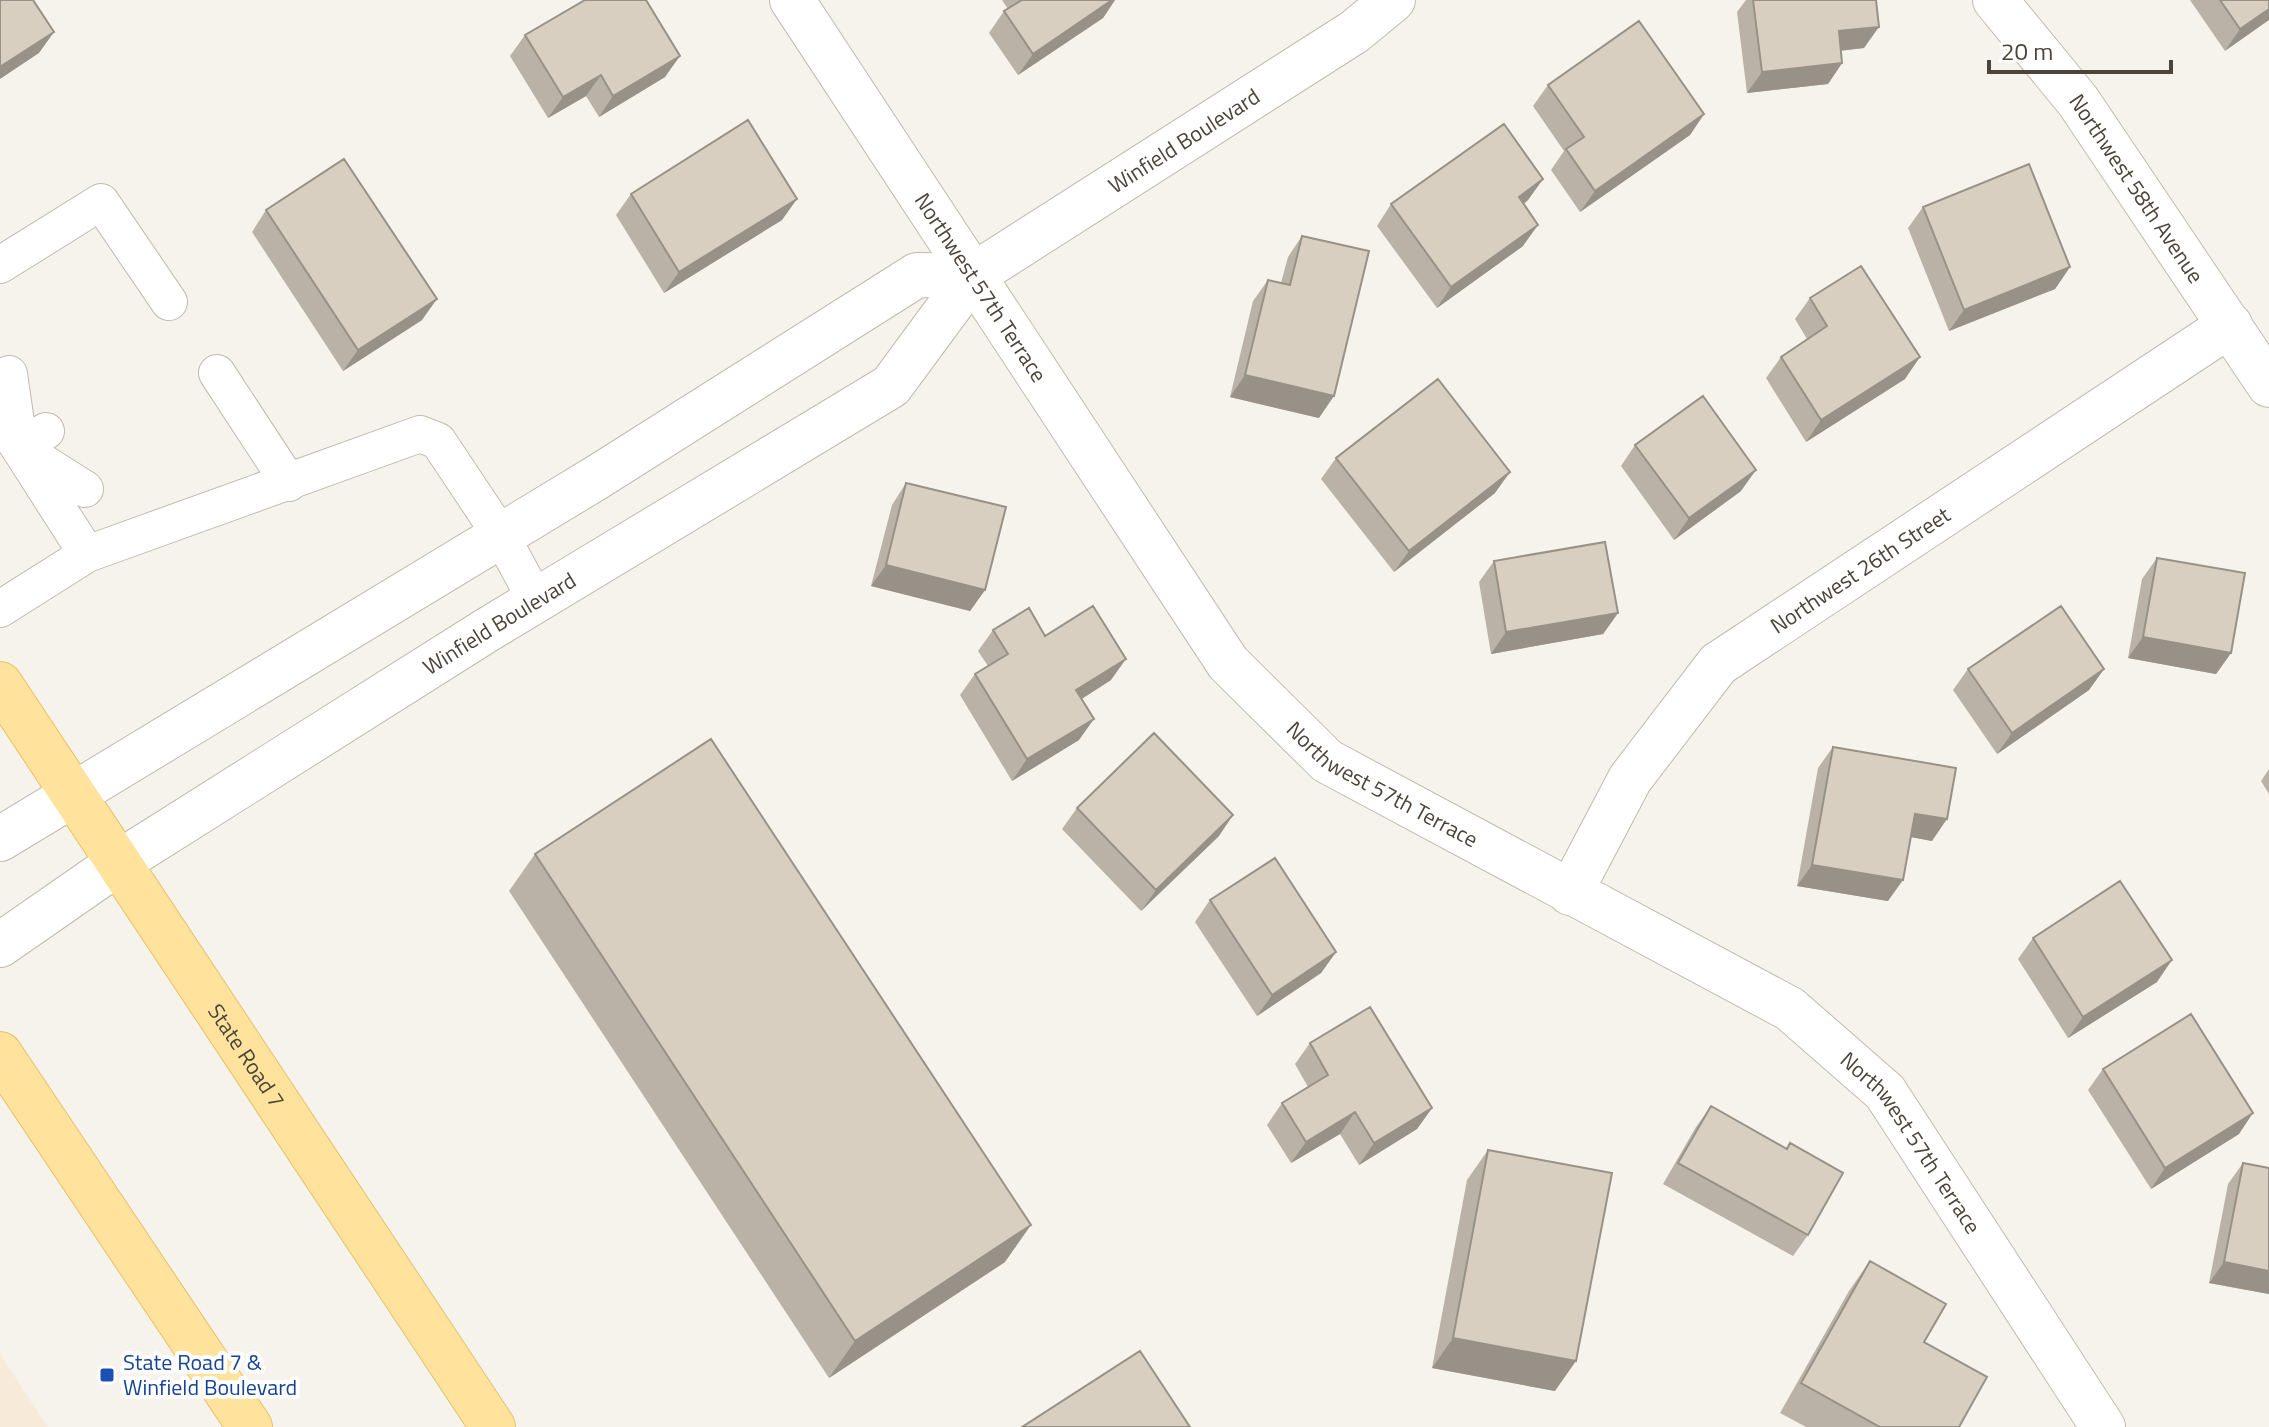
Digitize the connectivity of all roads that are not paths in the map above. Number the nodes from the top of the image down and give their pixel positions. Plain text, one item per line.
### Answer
1 (792, 0) edge
2 (1393, 0) edge
3 (1995, 0) edge
4 (0, 265) edge
5 (972, 276) junction
6 (169, 302) dead end
7 (2230, 325) junction
8 (217, 373) dead end
9 (9, 374) dead end
10 (2269, 385) edge
11 (0, 418) edge
12 (33, 440) junction
13 (289, 483) junction
14 (85, 489) dead end
15 (500, 534) junction
16 (87, 554) junction
17 (536, 600) junction
18 (0, 609) edge
19 (0, 684) edge
20 (73, 796) junction
21 (0, 839) edge
22 (118, 863) junction
23 (1570, 893) junction
24 (0, 945) edge
25 (0, 1054) edge
26 (250, 1427) edge
27 (493, 1427) edge
28 (2103, 1427) edge

1 - 5 street, Northwest 57th Terrace
2 - 5 street, Winfield Boulevard
3 - 7 street, Northwest 58th Avenue
4 - 6 lane
5 - 15 street
5 - 17 street, Winfield Boulevard
5 - 23 street, Northwest 57th Terrace
7 - 10 street, Northwest 58th Avenue
7 - 23 street, Northwest 26th Street
8 - 13 lane
9 - 12 lane
11 - 12 lane
12 - 14 lane
12 - 16 lane
13 - 15 lane
13 - 16 lane
15 - 17 lane
15 - 20 street
16 - 18 lane
17 - 22 street, Winfield Boulevard
19 - 20 main road, State Road 7
20 - 21 street
20 - 22 main road, State Road 7
22 - 24 street, Winfield Boulevard
22 - 27 main road, State Road 7
23 - 28 street, Northwest 57th Terrace
25 - 26 main road

